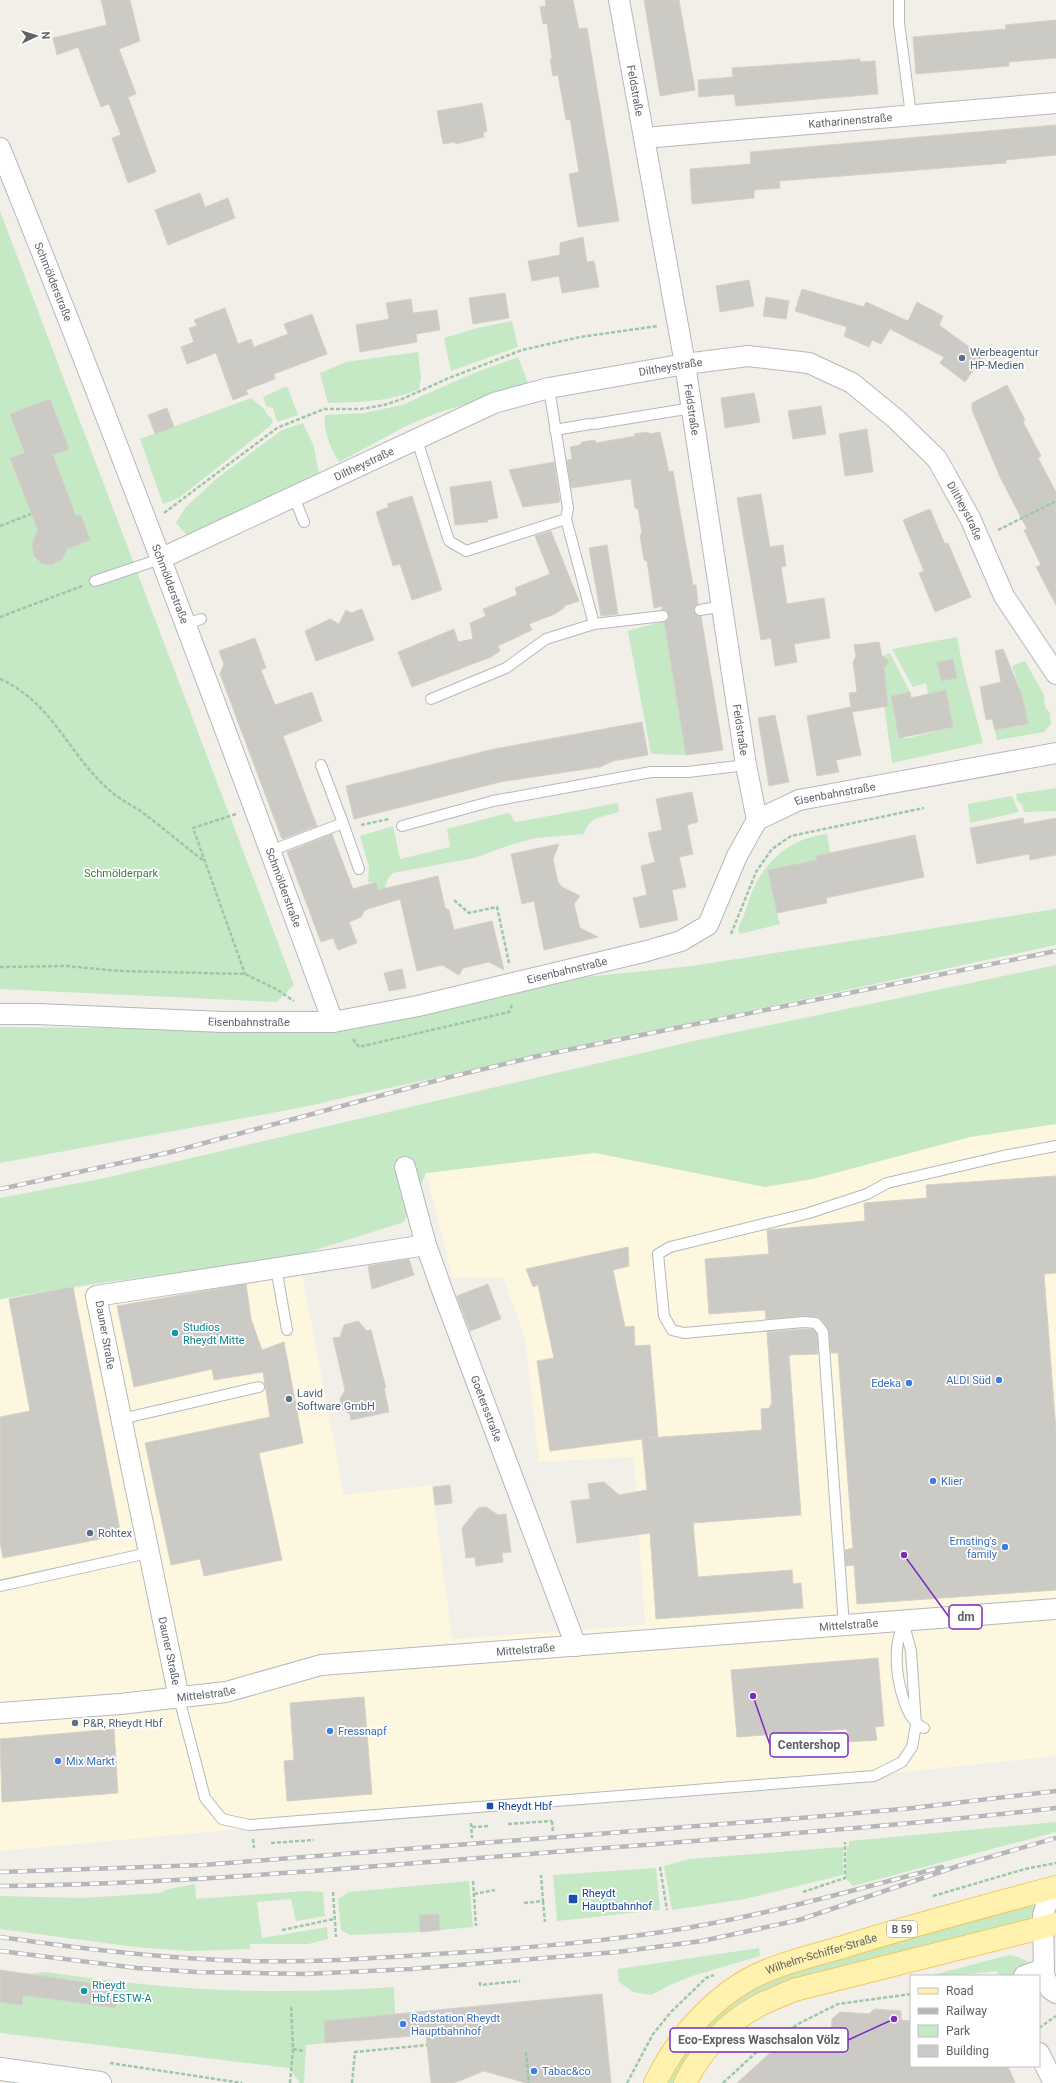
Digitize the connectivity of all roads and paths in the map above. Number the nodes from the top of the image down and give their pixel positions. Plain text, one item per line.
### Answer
1 (619, 0) edge
2 (899, 0) edge
3 (1056, 103) edge
4 (911, 116) junction
5 (644, 138) junction
6 (0, 148) edge
7 (678, 323) junction
8 (685, 364) junction
9 (549, 388) junction
10 (692, 408) junction
11 (555, 430) junction
12 (416, 440) junction
13 (294, 497) junction
14 (1056, 501) edge
15 (31, 514) dead end
16 (566, 519) junction
17 (1014, 521) dead end
18 (304, 522) dead end
19 (148, 525) junction
20 (0, 526) edge
21 (160, 559) junction
22 (95, 581) joint
23 (723, 606) junction
24 (700, 610) dead end
25 (663, 616) dead end
26 (0, 617) edge
27 (594, 624) junction
28 (1054, 667) edge
29 (0, 679) edge
30 (431, 699) dead end
31 (1056, 753) edge
32 (321, 765) dead end
33 (746, 765) junction
34 (255, 807) junction
35 (924, 808) dead end
36 (757, 820) junction
37 (343, 823) junction
38 (359, 825) dead end
39 (402, 826) joint
40 (270, 851) junction
41 (204, 861) junction
42 (359, 868) dead end
43 (454, 900) dead end
44 (731, 934) dead end
45 (0, 967) edge
46 (245, 974) junction
47 (517, 983) junction
48 (298, 1003) dead end
49 (0, 1014) edge
50 (333, 1022) junction
51 (360, 1047) dead end
52 (1056, 1146) edge
53 (405, 1167) dead end
54 (426, 1245) junction
55 (276, 1268) junction
56 (287, 1330) dead end
57 (259, 1387) dead end
58 (121, 1419) junction
59 (148, 1553) junction
60 (0, 1586) edge
61 (1056, 1609) edge
62 (903, 1621) junction
63 (844, 1626) junction
64 (576, 1646) junction
65 (179, 1698) junction
66 (0, 1713) edge
67 (920, 1727) junction
68 (508, 1824) dead end
69 (489, 1826) dead end
70 (553, 1832) dead end
71 (472, 1838) dead end
72 (314, 1840) dead end
73 (845, 1842) dead end
74 (271, 1843) dead end
75 (660, 1867) dead end
76 (541, 1876) dead end
77 (473, 1881) dead end
78 (1056, 1887) edge
79 (494, 1890) dead end
80 (1056, 1891) edge
81 (333, 1892) dead end
82 (803, 1892) dead end
83 (474, 1894) junction
84 (543, 1901) junction
85 (524, 1903) dead end
86 (667, 1910) dead end
87 (334, 1919) junction
88 (545, 1922) dead end
89 (1050, 1925) edge
90 (476, 1926) dead end
91 (282, 1930) dead end
92 (336, 1938) dead end
93 (1044, 1969) junction
94 (1027, 1975) edge
95 (520, 1981) dead end
96 (480, 1982) dead end
97 (1056, 1993) edge
98 (910, 1994) edge
99 (291, 2005) dead end
100 (1056, 2016) edge
101 (1040, 2027) edge
102 (427, 2045) dead end
103 (293, 2049) junction
104 (305, 2051) dead end
105 (526, 2052) dead end
106 (1040, 2055) edge
107 (102, 2062) dead end
108 (0, 2068) edge
109 (100, 2083) edge
110 (242, 2083) edge
111 (290, 2083) edge
112 (352, 2083) edge
113 (529, 2083) edge
114 (655, 2083) edge
115 (685, 2083) edge
116 (722, 2083) edge
117 (1054, 2083) edge

1 - 5 street, Feldstraße
2 - 4 lane
3 - 4 street, Katharinenstraße
4 - 5 street, Katharinenstraße
5 - 7 street, Feldstraße
6 - 19 street, Schmölderstraße
7 - 8 street, Feldstraße
7 - 19 path
8 - 9 street, Diltheystraße
8 - 10 street, Feldstraße
8 - 28 street, Diltheystraße
9 - 11 lane
9 - 12 street, Diltheystraße
10 - 11 lane
10 - 23 street, Feldstraße
11 - 16 lane
12 - 13 street, Diltheystraße
12 - 16 lane
13 - 18 lane
13 - 21 street, Diltheystraße
14 - 17 path
15 - 20 path
16 - 27 lane
19 - 21 street, Schmölderstraße
21 - 22 lane
21 - 34 street, Schmölderstraße
22 - 26 path
23 - 24 lane
23 - 33 street, Feldstraße
25 - 27 lane
27 - 30 lane
29 - 41 path
31 - 36 street, Eisenbahnstraße
32 - 37 lane
33 - 36 street, Feldstraße
33 - 39 lane
34 - 40 street, Schmölderstraße
34 - 41 path
35 - 44 path
36 - 47 street, Eisenbahnstraße
37 - 40 lane
37 - 42 lane
38 - 39 path
40 - 50 street, Schmölderstraße
41 - 46 path
43 - 47 path
45 - 46 path
46 - 48 path
47 - 50 street, Eisenbahnstraße
47 - 51 path
49 - 50 street, Eisenbahnstraße
52 - 63 lane
53 - 54 street, Goetersstraße
54 - 55 street, Dauner Straße
54 - 64 street, Goetersstraße
55 - 56 lane
55 - 58 street, Dauner Straße
57 - 58 lane
58 - 59 street, Dauner Straße
59 - 60 lane
59 - 65 street, Dauner Straße
61 - 62 street, Mittelstraße
62 - 63 street, Mittelstraße
62 - 67 lane
62 - 67 lane
63 - 64 street, Mittelstraße
64 - 65 street, Mittelstraße
65 - 66 street, Mittelstraße
65 - 67 lane
68 - 70 path
69 - 71 path
72 - 74 path
73 - 82 path
75 - 86 path
76 - 84 path
77 - 83 path
78 - 114 main road, Wilhelm-Schiffer-Straße / B 59
79 - 83 path
80 - 89 street
81 - 87 path
83 - 90 path
84 - 85 path
84 - 88 path
87 - 91 path
87 - 92 path
89 - 93 street
89 - 115 main road
93 - 94 street
93 - 97 street
95 - 96 path
98 - 116 path
99 - 103 path
100 - 101 path
102 - 112 path
103 - 104 path
103 - 111 path
105 - 113 path
106 - 117 street
107 - 110 path
108 - 109 main road

